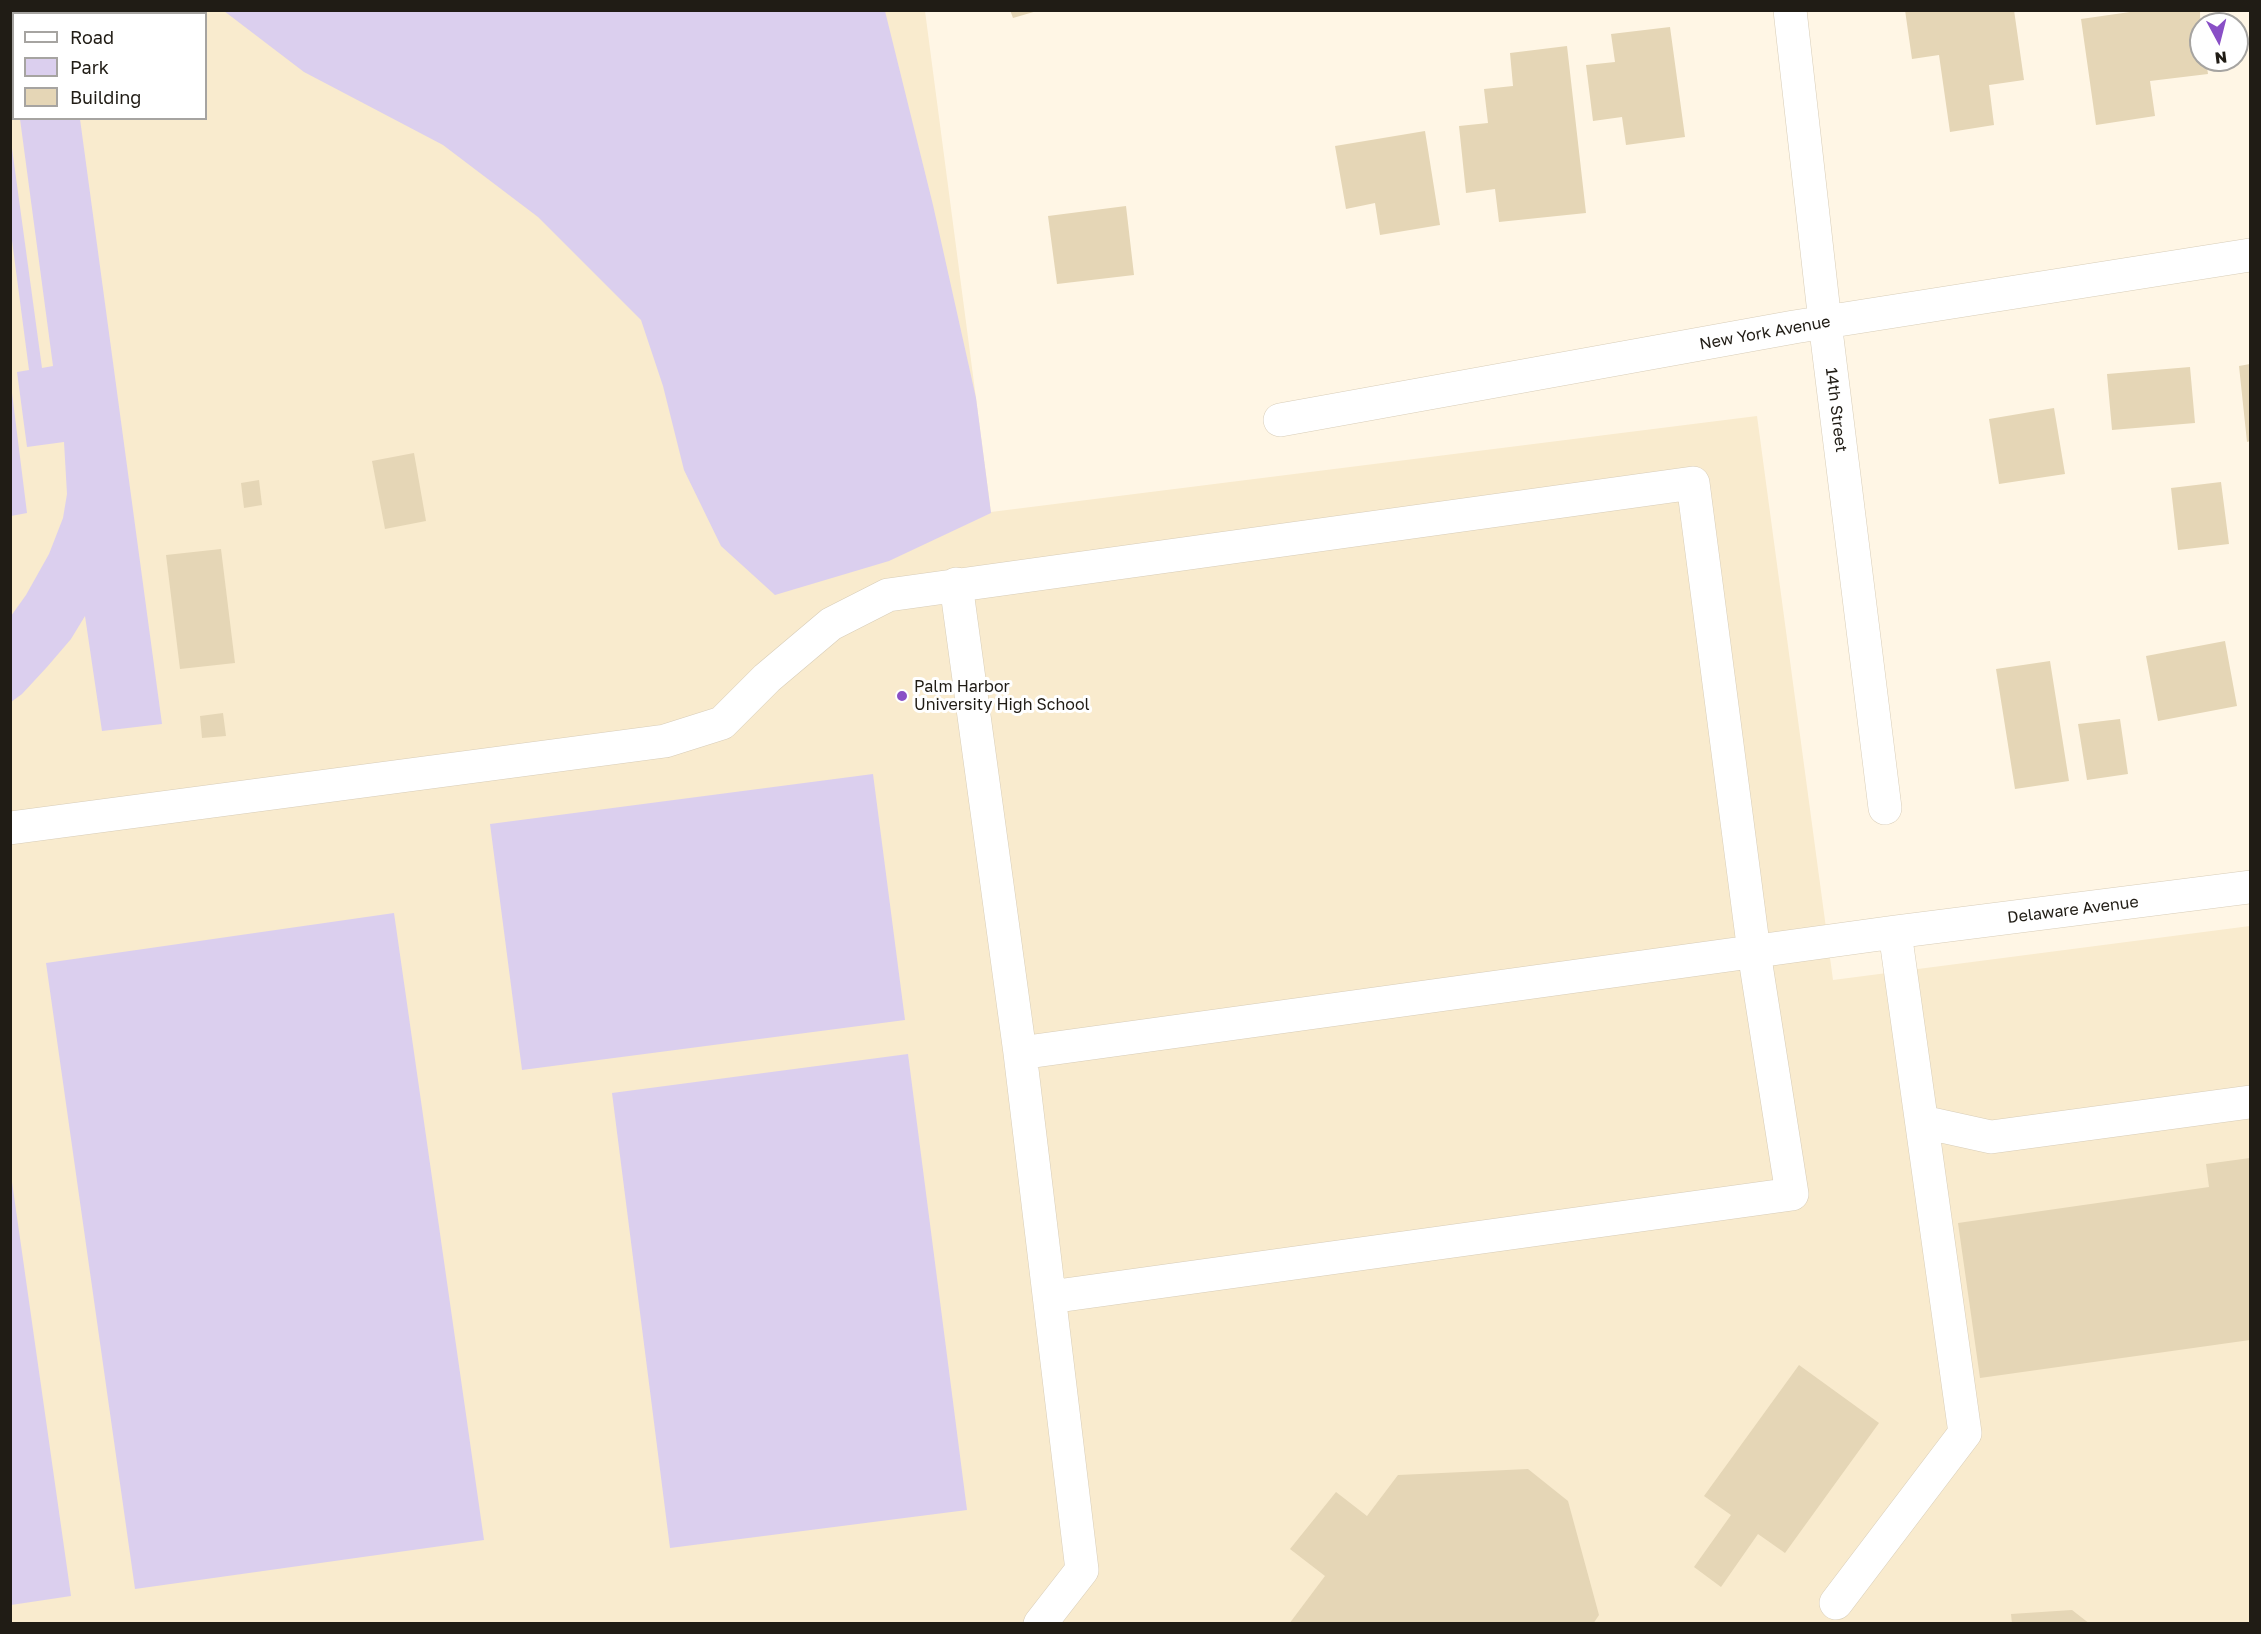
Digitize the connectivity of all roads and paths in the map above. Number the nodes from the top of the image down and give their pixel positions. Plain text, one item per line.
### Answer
1 (1790, 10) edge
2 (2250, 255) edge
3 (1825, 322) junction
4 (1280, 420) dead end
5 (956, 584) junction
6 (1885, 808) dead end
7 (10, 828) edge
8 (2250, 887) edge
9 (1895, 932) junction
10 (1754, 952) junction
11 (1020, 1053) junction
12 (2250, 1102) edge
13 (1923, 1122) junction
14 (1050, 1297) junction
15 (1836, 1603) dead end
16 (1040, 1623) edge

1 - 3 street, 14th Street
2 - 3 street, New York Avenue
3 - 4 street, New York Avenue
3 - 6 street, 14th Street
5 - 7 street
5 - 10 street
5 - 11 street
8 - 9 street, Delaware Avenue
9 - 10 street, Delaware Avenue
9 - 13 street
10 - 11 street, Delaware Avenue
10 - 14 street
11 - 14 street
12 - 13 street
13 - 15 street
14 - 16 street

